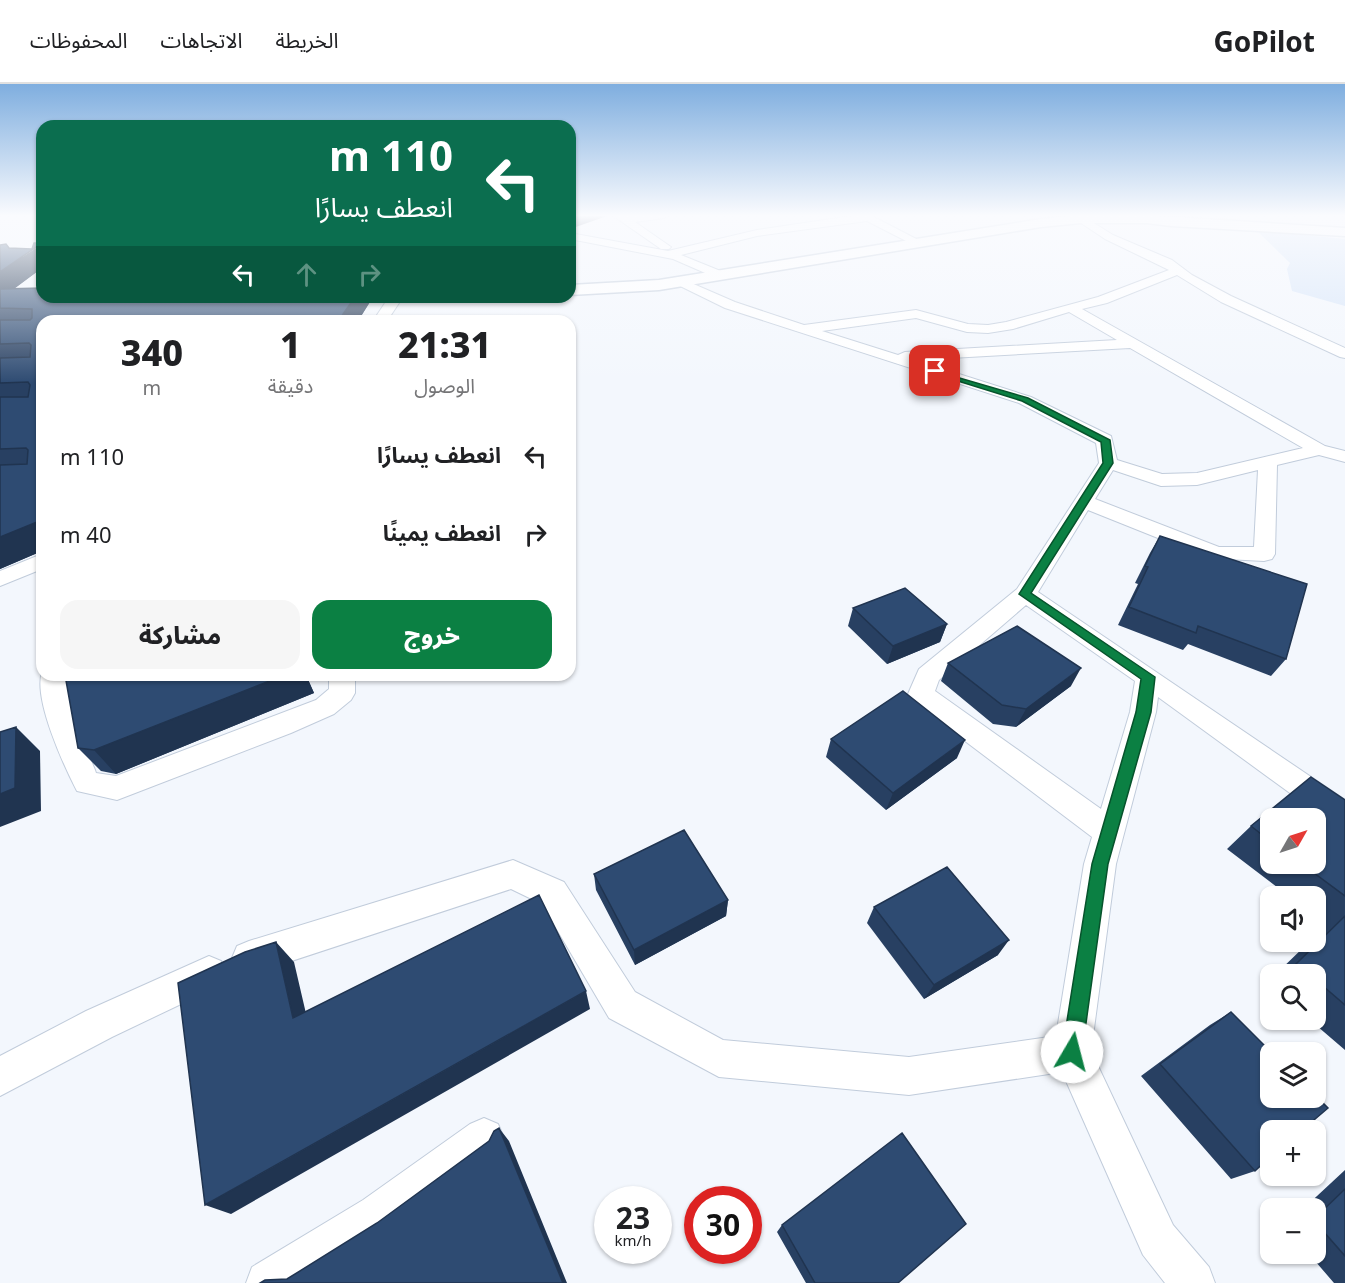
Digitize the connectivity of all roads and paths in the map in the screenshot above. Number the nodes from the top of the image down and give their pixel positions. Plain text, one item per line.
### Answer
1 (710, 271) edge
2 (744, 271) edge
3 (1177, 271) edge
4 (1180, 271) edge
5 (719, 275) junction
6 (678, 282) junction
7 (576, 290) edge
8 (1070, 307) junction
9 (803, 329) junction
10 (1131, 344) junction
11 (1345, 354) edge
12 (890, 357) junction
13 (1319, 450) junction
14 (1345, 457) edge
15 (1108, 463) junction
16 (1268, 463) junction
17 (1084, 501) junction
18 (36, 564) edge
19 (0, 579) edge
20 (1025, 594) junction
21 (1148, 677) junction
22 (53, 681) edge
23 (342, 681) edge
24 (1345, 816) edge
25 (1109, 832) junction
26 (1072, 1052) junction
27 (0, 1077) edge
28 (484, 1138) dead end
29 (268, 1283) edge
30 (1194, 1283) edge

1 - 5 street
2 - 5 main road
3 - 8 street
4 - 11 street
5 - 6 main road
6 - 7 main road
6 - 9 street
8 - 9 street
8 - 10 street
9 - 12 street
10 - 12 street
10 - 13 street
12 - 15 street
13 - 14 street
13 - 16 street
15 - 16 street
15 - 17 street
16 - 17 street
17 - 20 street
18 - 19 street
20 - 21 street
20 - 25 street
21 - 24 street
21 - 25 street
22 - 23 street
25 - 26 street
26 - 27 street
26 - 30 street
28 - 29 street

